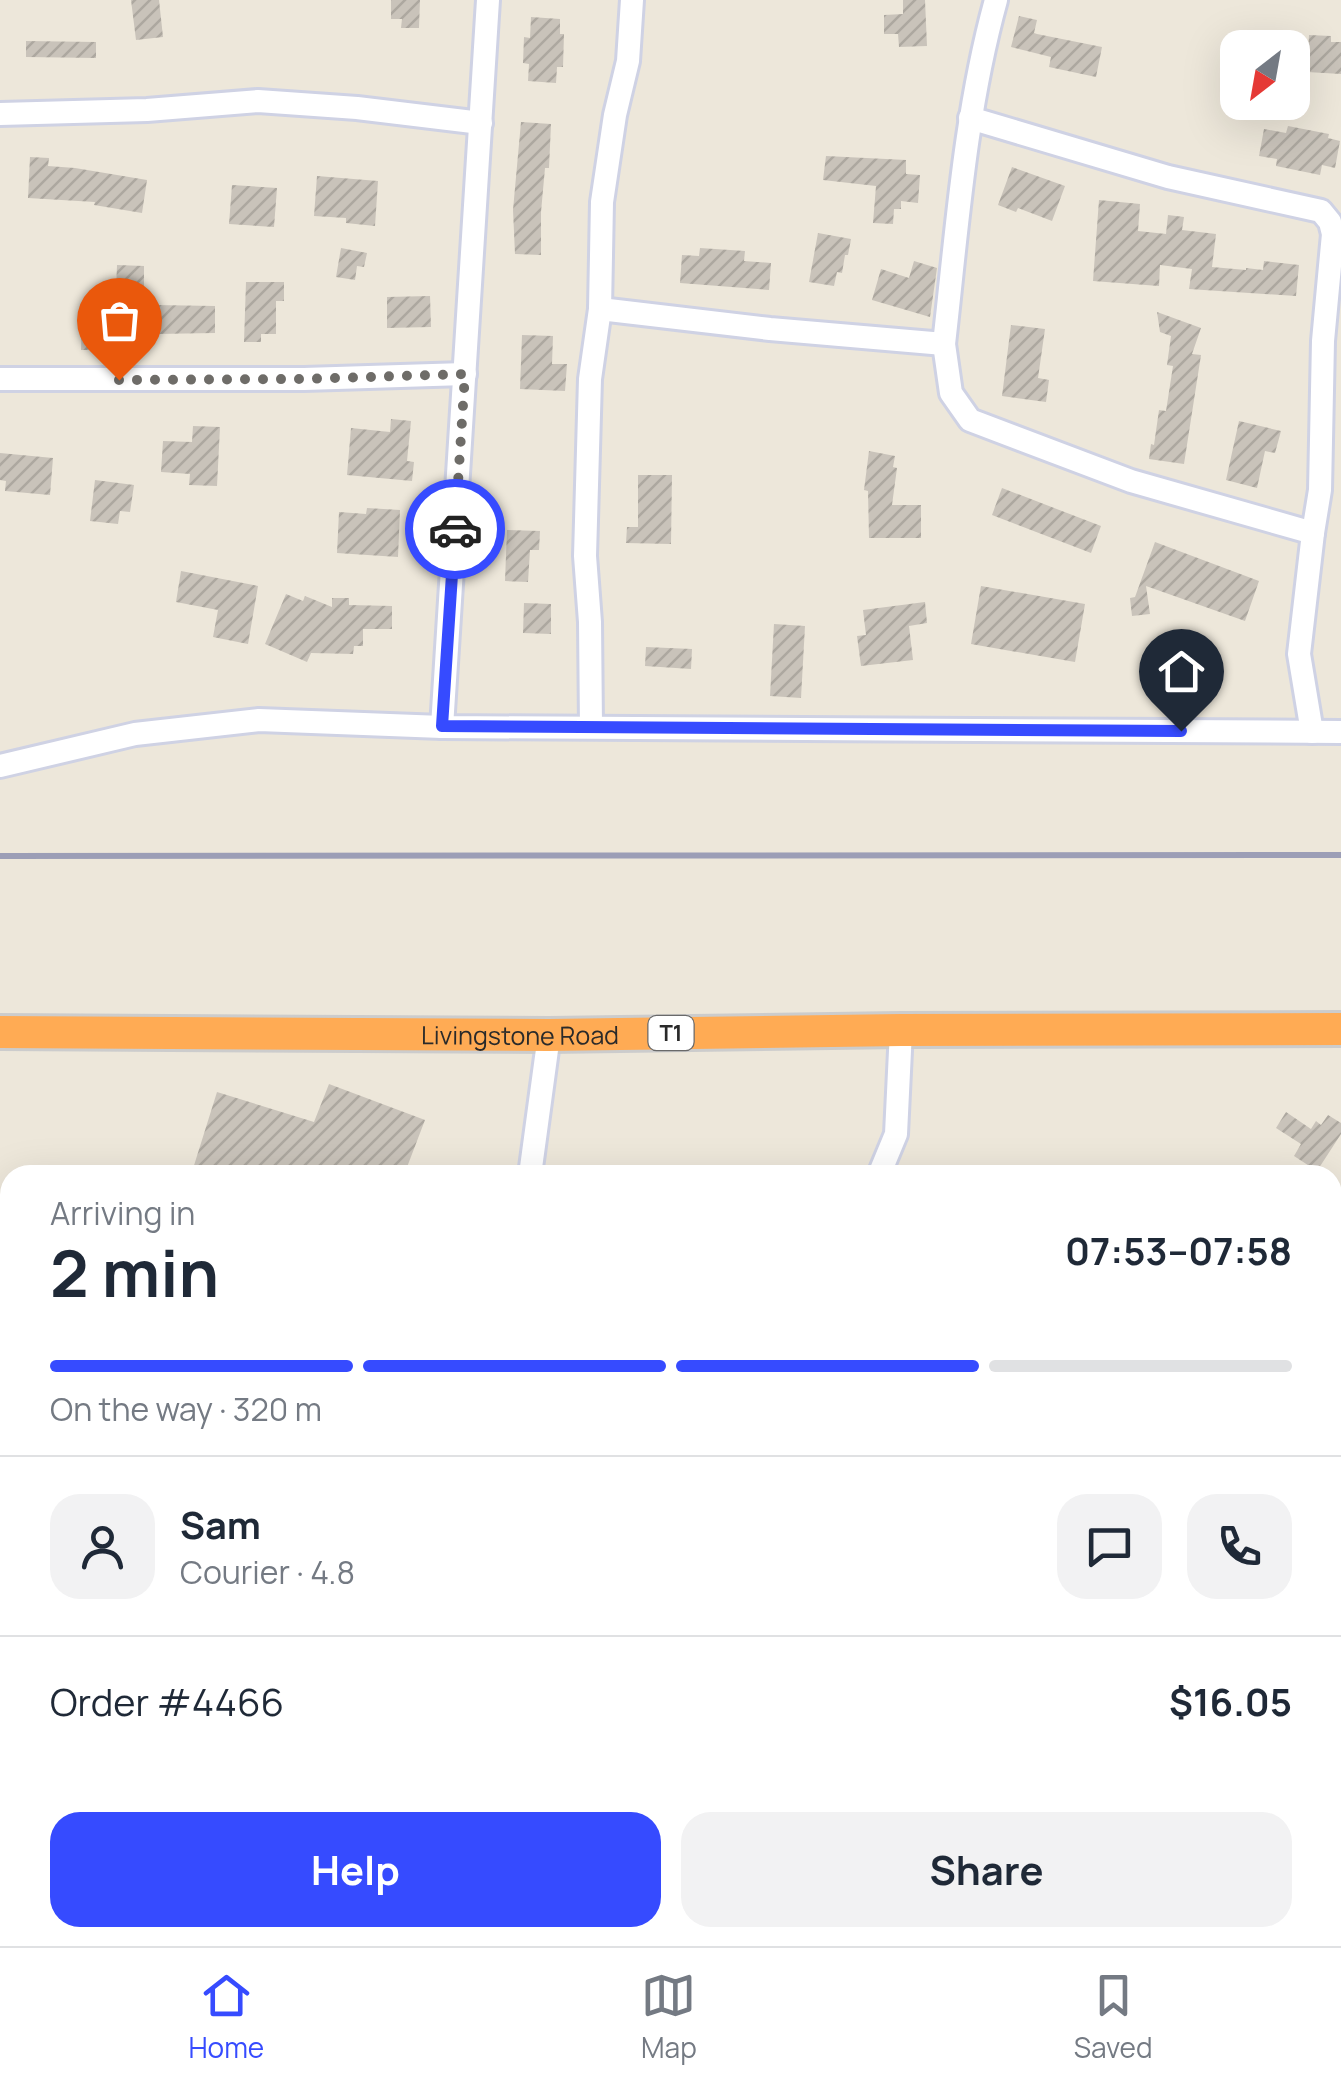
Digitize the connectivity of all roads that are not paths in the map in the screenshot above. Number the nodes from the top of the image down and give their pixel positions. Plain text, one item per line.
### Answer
1 (488, 0) edge
2 (632, 0) edge
3 (996, 0) edge
4 (0, 114) edge
5 (970, 118) junction
6 (481, 123) junction
7 (600, 309) junction
8 (944, 344) junction
9 (465, 374) junction
10 (0, 380) edge
11 (1313, 533) junction
12 (442, 726) junction
13 (590, 728) junction
14 (1312, 732) junction
15 (1341, 732) edge
16 (0, 766) edge
17 (1341, 1028) edge
18 (901, 1030) junction
19 (0, 1032) edge
20 (549, 1035) junction
21 (531, 1165) edge
22 (883, 1165) edge

1 - 6 street
2 - 7 street
3 - 5 street
4 - 6 street
5 - 8 street
5 - 11 street
6 - 9 street
7 - 8 street
7 - 13 street
8 - 11 street
9 - 10 street
9 - 12 street
11 - 14 street
12 - 13 street
12 - 16 street
13 - 14 street
14 - 15 street
17 - 18 highway, Livingstone Road / T1
18 - 20 highway, Livingstone Road / T1
18 - 22 street
19 - 20 highway, Livingstone Road / T1
20 - 21 street

